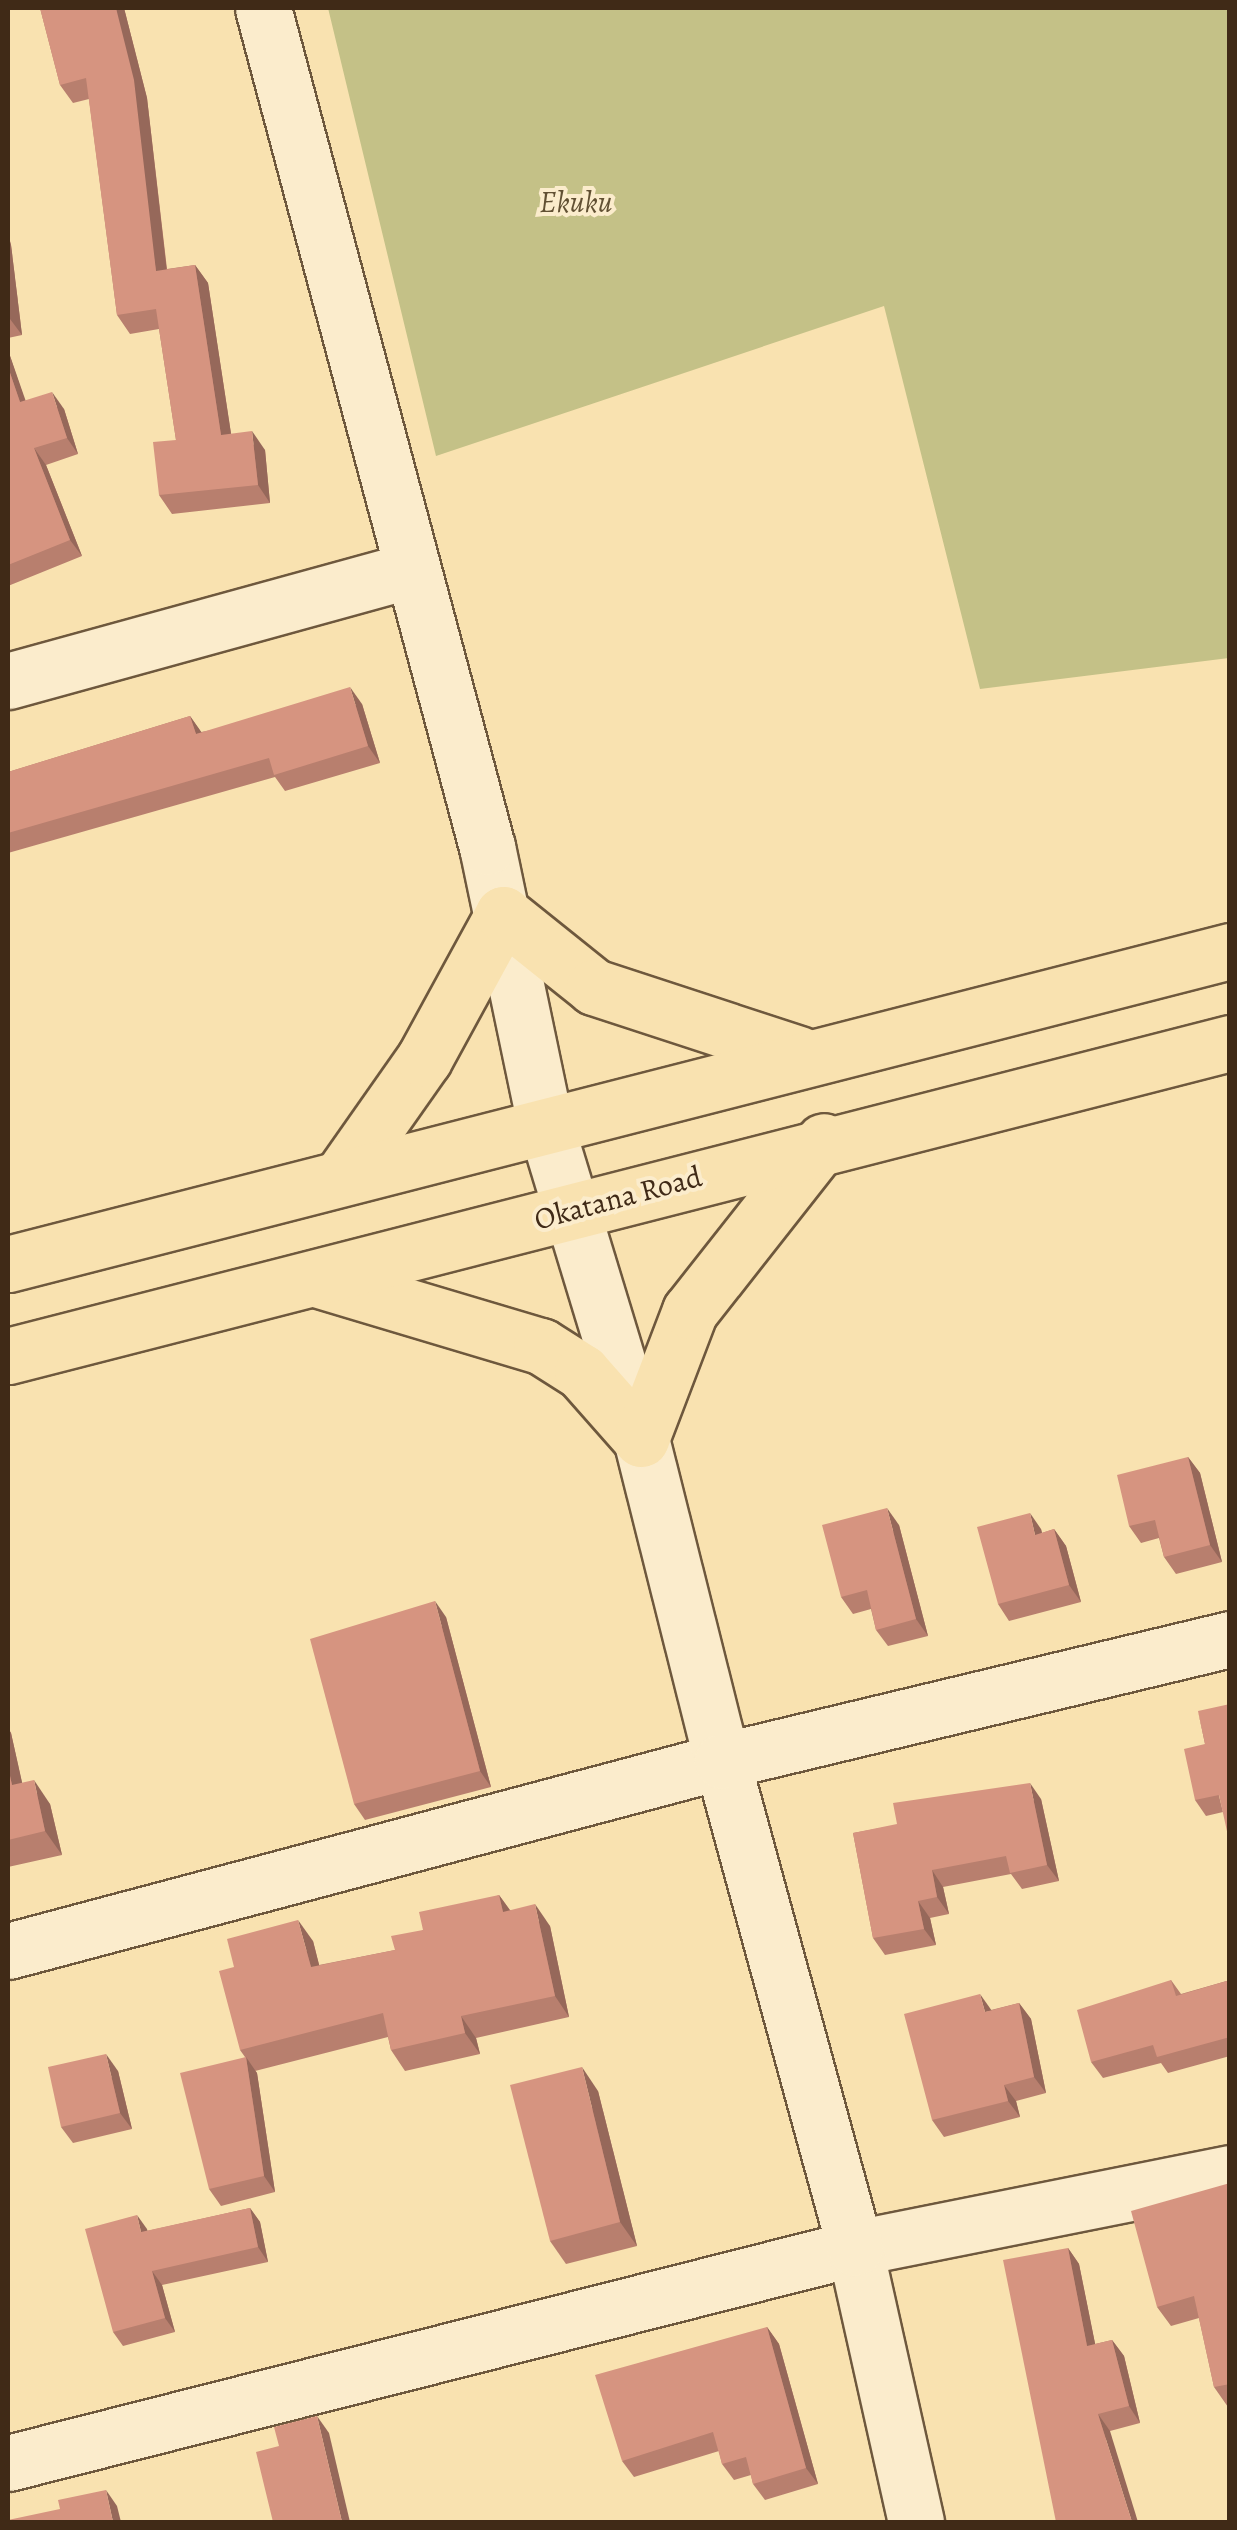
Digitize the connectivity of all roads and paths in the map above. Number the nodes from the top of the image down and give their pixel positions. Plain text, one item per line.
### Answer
1 (262, 8) edge
2 (407, 571) junction
3 (8, 681) edge
4 (504, 914) junction
5 (1230, 950) edge
6 (1230, 1043) edge
7 (802, 1055) junction
8 (546, 1124) junction
9 (824, 1141) junction
10 (341, 1176) junction
11 (570, 1212) junction
12 (8, 1264) edge
13 (312, 1278) junction
14 (8, 1356) edge
15 (641, 1438) junction
16 (1230, 1639) edge
17 (722, 1761) junction
18 (8, 1951) edge
19 (1230, 2173) edge
20 (855, 2248) junction
21 (8, 2463) edge
22 (916, 2522) edge

1 - 2 street
2 - 3 street
2 - 4 street
4 - 7 main road
4 - 8 street
4 - 10 main road
5 - 7 main road
6 - 9 main road, Okatana Road
7 - 8 main road
8 - 10 main road
8 - 11 street
9 - 11 main road, Okatana Road
9 - 15 main road
10 - 12 main road
11 - 13 main road, Okatana Road
11 - 15 street
13 - 14 main road, Okatana Road
13 - 15 main road
15 - 17 street
16 - 17 street
17 - 18 street
17 - 20 street
19 - 20 street
20 - 21 street
20 - 22 street

